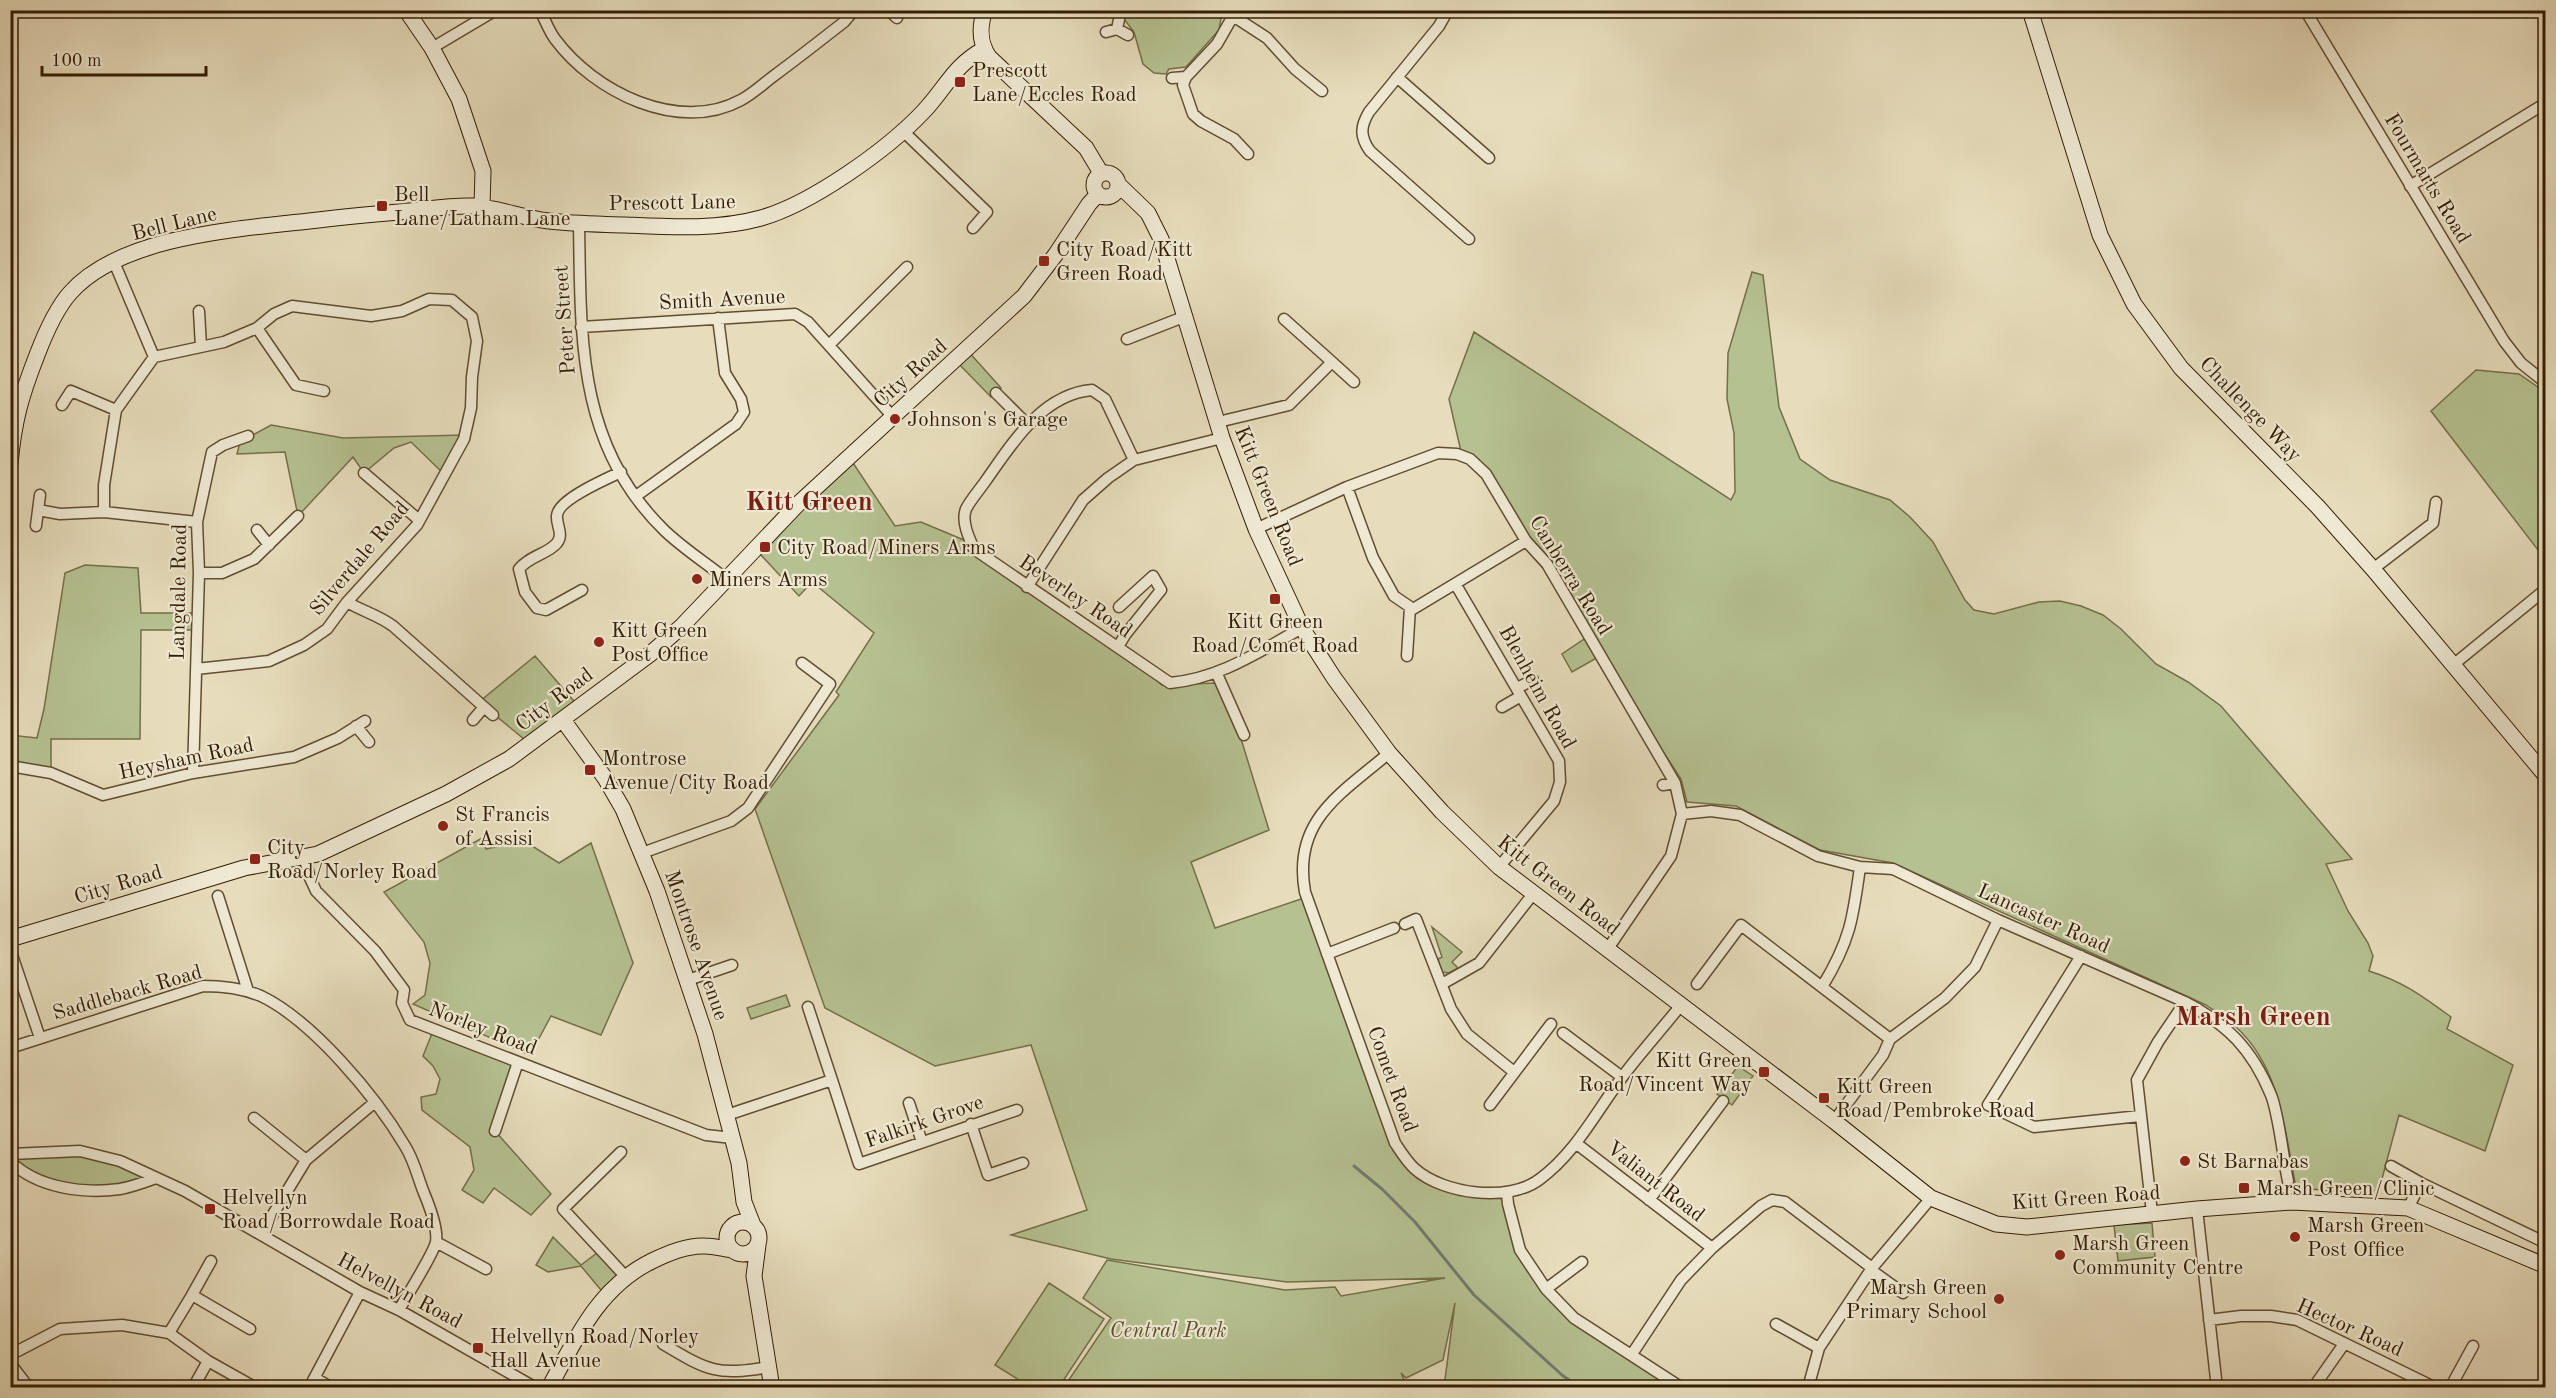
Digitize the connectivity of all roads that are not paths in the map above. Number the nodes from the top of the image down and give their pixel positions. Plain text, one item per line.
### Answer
1 (406, 10) edge
2 (496, 10) edge
3 (540, 10) edge
4 (854, 10) edge
5 (888, 10) edge
6 (985, 10) edge
7 (1121, 10) edge
8 (1449, 10) edge
9 (2030, 10) edge
10 (2305, 10) edge
11 (1228, 13) edge
12 (897, 18) dead end
13 (1117, 29) junction
14 (1106, 32) dead end
15 (1128, 35) dead end
16 (432, 48) junction
17 (984, 49) junction
18 (1186, 77) junction
19 (1397, 77) junction
20 (1172, 78) dead end
21 (1322, 91) dead end
22 (2546, 103) edge
23 (903, 130) junction
24 (1248, 154) dead end
25 (1489, 158) dead end
26 (1101, 173) junction
27 (1119, 185) junction
28 (2410, 186) junction
29 (1098, 194) junction
30 (482, 207) junction
31 (579, 224) junction
32 (973, 228) dead end
33 (1469, 239) dead end
34 (114, 262) junction
35 (907, 267) dead end
36 (199, 311) dead end
37 (1186, 316) junction
38 (718, 318) junction
39 (1284, 319) dead end
40 (581, 327) junction
41 (257, 328) junction
42 (1127, 339) dead end
43 (829, 345) junction
44 (201, 347) junction
45 (154, 357) junction
46 (1332, 362) junction
47 (1354, 382) dead end
48 (2546, 383) edge
49 (324, 390) dead end
50 (996, 393) dead end
51 (15, 399) edge
52 (62, 405) dead end
53 (116, 410) junction
54 (893, 417) junction
55 (1218, 422) junction
56 (1028, 425) junction
57 (248, 436) dead end
58 (1222, 438) junction
59 (1134, 460) junction
60 (10, 464) edge
61 (621, 472) junction
62 (364, 473) dead end
63 (1347, 487) junction
64 (40, 495) dead end
65 (636, 496) junction
66 (2436, 502) dead end
67 (38, 510) junction
68 (104, 512) junction
69 (298, 516) dead end
70 (419, 520) junction
71 (198, 522) junction
72 (36, 526) dead end
73 (1256, 529) junction
74 (257, 530) dead end
75 (1526, 541) junction
76 (269, 545) junction
77 (2373, 569) junction
78 (199, 573) junction
79 (726, 579) junction
80 (1456, 585) junction
81 (1027, 587) junction
82 (2546, 589) edge
83 (582, 590) dead end
84 (347, 602) junction
85 (1119, 607) dead end
86 (1410, 607) junction
87 (1302, 628) junction
88 (1118, 647) junction
89 (1407, 656) dead end
90 (802, 663) dead end
91 (2453, 665) junction
92 (196, 669) junction
93 (1217, 674) junction
94 (1533, 680) dead end
95 (1519, 692) junction
96 (1502, 706) dead end
97 (484, 707) junction
98 (493, 715) dead end
99 (473, 720) dead end
100 (563, 720) junction
101 (1244, 735) dead end
102 (369, 742) dead end
103 (1389, 753) junction
104 (10, 766) edge
105 (193, 773) junction
106 (2546, 776) edge
107 (1675, 783) junction
108 (1663, 785) dead end
109 (1682, 814) junction
110 (642, 853) junction
111 (304, 856) junction
112 (1499, 867) junction
113 (1860, 867) junction
114 (1533, 894) junction
115 (218, 896) dead end
116 (1998, 920) junction
117 (1405, 924) dead end
118 (1394, 928) dead end
119 (10, 939) edge
120 (10, 949) edge
121 (1607, 950) junction
122 (1327, 954) junction
123 (2081, 956) junction
124 (732, 965) dead end
125 (688, 980) junction
126 (1442, 984) junction
127 (1696, 984) dead end
128 (1822, 987) junction
129 (248, 991) junction
130 (2185, 1002) junction
131 (1681, 1005) junction
132 (808, 1007) dead end
133 (1551, 1024) dead end
134 (1563, 1033) dead end
135 (40, 1038) junction
136 (1890, 1039) junction
137 (10, 1048) edge
138 (518, 1062) junction
139 (1514, 1072) junction
140 (1622, 1077) junction
141 (832, 1080) junction
142 (1724, 1101) dead end
143 (375, 1102) junction
144 (909, 1103) dead end
145 (1490, 1106) dead end
146 (1017, 1110) dead end
147 (727, 1115) junction
148 (2140, 1116) junction
149 (254, 1118) dead end
150 (1834, 1121) junction
151 (971, 1124) junction
152 (495, 1131) dead end
153 (732, 1138) junction
154 (922, 1142) junction
155 (1577, 1144) junction
156 (621, 1152) dead end
157 (10, 1154) edge
158 (306, 1160) junction
159 (10, 1161) edge
160 (1023, 1163) dead end
161 (2391, 1166) dead end
162 (156, 1179) junction
163 (2288, 1181) dead end
164 (2421, 1183) junction
165 (1507, 1193) junction
166 (1931, 1198) junction
167 (1649, 1200) junction
168 (744, 1202) junction
169 (2408, 1208) junction
170 (2197, 1209) junction
171 (2152, 1213) junction
172 (753, 1225) junction
173 (731, 1227) junction
174 (261, 1234) junction
175 (436, 1242) junction
176 (2546, 1243) edge
177 (758, 1245) junction
178 (704, 1246) junction
179 (1712, 1248) junction
180 (734, 1251) junction
181 (211, 1261) dead end
182 (1582, 1262) dead end
183 (2546, 1266) edge
184 (486, 1269) dead end
185 (1871, 1269) junction
186 (626, 1276) junction
187 (754, 1276) junction
188 (1546, 1289) junction
189 (360, 1292) junction
190 (1903, 1293) dead end
191 (192, 1295) junction
192 (399, 1310) junction
193 (2209, 1320) junction
194 (1776, 1324) dead end
195 (250, 1329) dead end
196 (169, 1333) junction
197 (663, 1344) dead end
198 (2344, 1344) junction
199 (2473, 1346) dead end
200 (1819, 1348) junction
201 (1632, 1354) junction
202 (10, 1355) edge
203 (208, 1361) junction
204 (10, 1363) edge
205 (769, 1368) junction
206 (315, 1378) junction
207 (28, 1388) edge
208 (193, 1388) edge
209 (256, 1388) edge
210 (309, 1388) edge
211 (332, 1388) edge
212 (537, 1388) edge
213 (549, 1388) edge
214 (772, 1388) edge
215 (1682, 1388) edge
216 (1808, 1388) edge
217 (2217, 1388) edge
218 (2313, 1388) edge
219 (2436, 1388) edge
220 (2450, 1388) edge

1 - 16 street
2 - 16 street
3 - 4 street
5 - 12 street
6 - 17 street
7 - 13 street
8 - 19 street
9 - 77 street, Challenge Way
10 - 28 street, Fourmarts Road
11 - 18 street
11 - 21 street
13 - 14 street
13 - 15 street
16 - 30 street
17 - 23 street, Prescott Lane
17 - 26 street
18 - 20 street
18 - 24 street
19 - 25 street
19 - 33 street
22 - 28 street
23 - 31 street, Prescott Lane
23 - 32 street
26 - 27 street
26 - 29 street
27 - 29 street
27 - 37 street, Kitt Green Road
28 - 48 street, Fourmarts Road
29 - 54 street, City Road
30 - 31 street, Prescott Lane
30 - 34 street, Bell Lane
31 - 40 street, Peter Street
34 - 45 street
34 - 51 street, Bell Lane
35 - 43 street
36 - 44 street
37 - 42 street
37 - 55 street, Kitt Green Road
38 - 40 street, Smith Avenue
38 - 43 street, Smith Avenue
38 - 65 street
39 - 46 street
40 - 61 street, Peter Street
41 - 44 street, Silverdale Road
41 - 49 street
41 - 70 street, Silverdale Road
43 - 54 street, Smith Avenue
44 - 45 street, Silverdale Road
45 - 53 street
46 - 47 street
46 - 55 street
50 - 56 street
51 - 60 street, Bell Lane
52 - 53 street
53 - 68 street
54 - 79 street, City Road
55 - 58 street, Kitt Green Road
56 - 59 street, Beverley Road
56 - 81 street, Beverley Road
57 - 71 street, Langdale Road
58 - 59 street
58 - 73 street, Kitt Green Road
59 - 81 street
61 - 65 street, Peter Street
61 - 83 street
62 - 70 street
63 - 73 street, Canberra Road
63 - 75 street, Canberra Road
63 - 86 street
64 - 67 street
65 - 79 street, Peter Street
66 - 77 street
67 - 68 street
67 - 72 street
68 - 71 street
69 - 76 street
70 - 84 street, Silverdale Road
71 - 78 street, Langdale Road
73 - 87 street, Kitt Green Road
74 - 76 street
75 - 80 street
75 - 107 street, Canberra Road
76 - 78 street
77 - 91 street, Challenge Way
78 - 92 street, Langdale Road
79 - 100 street, City Road
80 - 86 street
80 - 95 street, Blenheim Road
81 - 88 street, Beverley Road
82 - 91 street
84 - 92 street, Silverdale Road
84 - 97 street
85 - 88 street
86 - 89 street
87 - 93 street, Beverley Road
87 - 103 street, Kitt Green Road
88 - 93 street, Beverley Road
90 - 110 street
91 - 106 street, Challenge Way
92 - 105 street, Langdale Road
93 - 101 street
94 - 95 street
95 - 96 street
95 - 112 street, Blenheim Road
97 - 98 street
97 - 99 street
100 - 110 street, Montrose Avenue
100 - 111 street, City Road
102 - 105 street, Heysham Road
103 - 112 street, Kitt Green Road
103 - 122 street, Comet Road
104 - 105 street, Heysham Road
107 - 108 street
107 - 109 street, Canberra Road
109 - 113 street, Lancaster Road
109 - 121 street, Canberra Road
110 - 125 street, Montrose Avenue
111 - 119 street, City Road
111 - 138 street, Norley Road
112 - 114 street, Kitt Green Road
113 - 116 street, Lancaster Road
113 - 128 street
114 - 121 street, Kitt Green Road
114 - 126 street
115 - 129 street
116 - 123 street, Lancaster Road
116 - 136 street
117 - 126 street
118 - 122 street
120 - 135 street
121 - 131 street, Kitt Green Road
122 - 165 street, Comet Road
123 - 130 street, Lancaster Road
123 - 148 street
124 - 125 street
125 - 147 street, Montrose Avenue
126 - 139 street
127 - 128 street
128 - 136 street
129 - 135 street, Saddleback Road
129 - 143 street, Saddleback Road
130 - 148 street
130 - 163 street, Lancaster Road
131 - 140 street, Comet Road
131 - 150 street, Kitt Green Road
132 - 141 street, Falkirk Grove
133 - 139 street
134 - 140 street
135 - 137 street, Saddleback Road
136 - 150 street
138 - 152 street
138 - 153 street, Norley Road
139 - 145 street
140 - 155 street, Comet Road
141 - 147 street
141 - 154 street, Falkirk Grove
142 - 167 street
143 - 158 street
143 - 175 street, Saddleback Road
144 - 154 street
146 - 151 street, Falkirk Grove
147 - 153 street, Montrose Avenue
148 - 171 street
149 - 158 street
150 - 166 street, Kitt Green Road
151 - 154 street, Falkirk Grove
151 - 160 street
153 - 168 street, Montrose Avenue
155 - 165 street, Comet Road
155 - 167 street, Valiant Road
156 - 186 street
157 - 162 street, Helvellyn Road
158 - 174 street
159 - 162 street
161 - 164 street
162 - 174 street, Helvellyn Road
164 - 169 street
164 - 176 street
165 - 188 street
166 - 171 street, Kitt Green Road
166 - 185 street
167 - 179 street, Valiant Road
168 - 172 street, Montrose Avenue
168 - 173 street
169 - 170 street, Kitt Green Road
169 - 183 street
170 - 171 street, Kitt Green Road
170 - 193 street
172 - 173 street
172 - 177 street
173 - 178 street
173 - 180 street
174 - 189 street, Helvellyn Road
175 - 184 street
175 - 192 street
177 - 180 street
177 - 187 street
178 - 180 street
178 - 186 street
179 - 185 street
179 - 201 street
180 - 187 street
181 - 191 street
182 - 188 street
185 - 190 street
185 - 200 street
186 - 213 street
187 - 205 street
188 - 201 street
189 - 192 street, Helvellyn Road
189 - 206 street
191 - 195 street
191 - 196 street
192 - 212 street, Helvellyn Road
193 - 198 street, Hector Road
193 - 217 street
194 - 200 street
196 - 202 street
196 - 203 street
197 - 205 street
198 - 218 street
198 - 219 street, Hector Road
199 - 220 street
200 - 216 street
201 - 215 street
203 - 208 street
203 - 209 street
204 - 207 street
205 - 214 street
206 - 210 street
206 - 211 street

